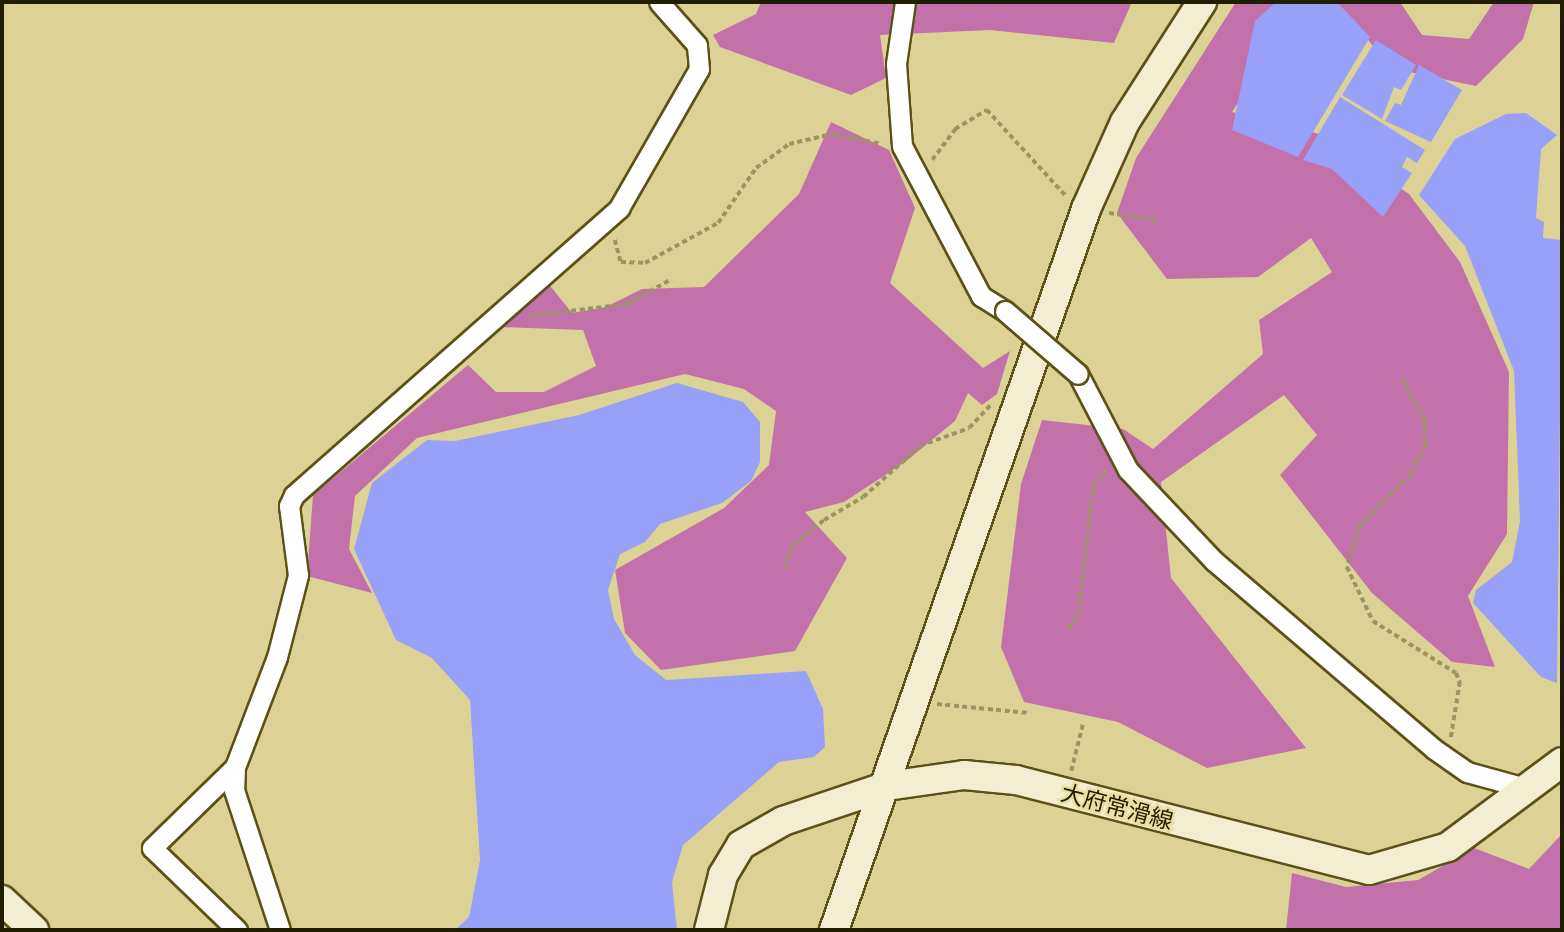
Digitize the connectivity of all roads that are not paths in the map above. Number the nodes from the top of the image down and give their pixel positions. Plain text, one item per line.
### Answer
1 (659, 2) edge
2 (905, 2) edge
3 (1202, 2) edge
4 (1562, 762) edge
5 (235, 767) junction
6 (887, 786) junction
7 (1529, 789) junction
8 (2, 900) edge
9 (34, 930) edge
10 (237, 930) edge
11 (280, 930) edge
12 (709, 930) edge
13 (834, 930) edge

1 - 5 street
2 - 7 street, bridge
3 - 6 street
4 - 7 street, 大府常滑線
5 - 10 street
5 - 11 street
6 - 7 street, 大府常滑線
6 - 12 street, 大府常滑線
6 - 13 street
8 - 9 street

